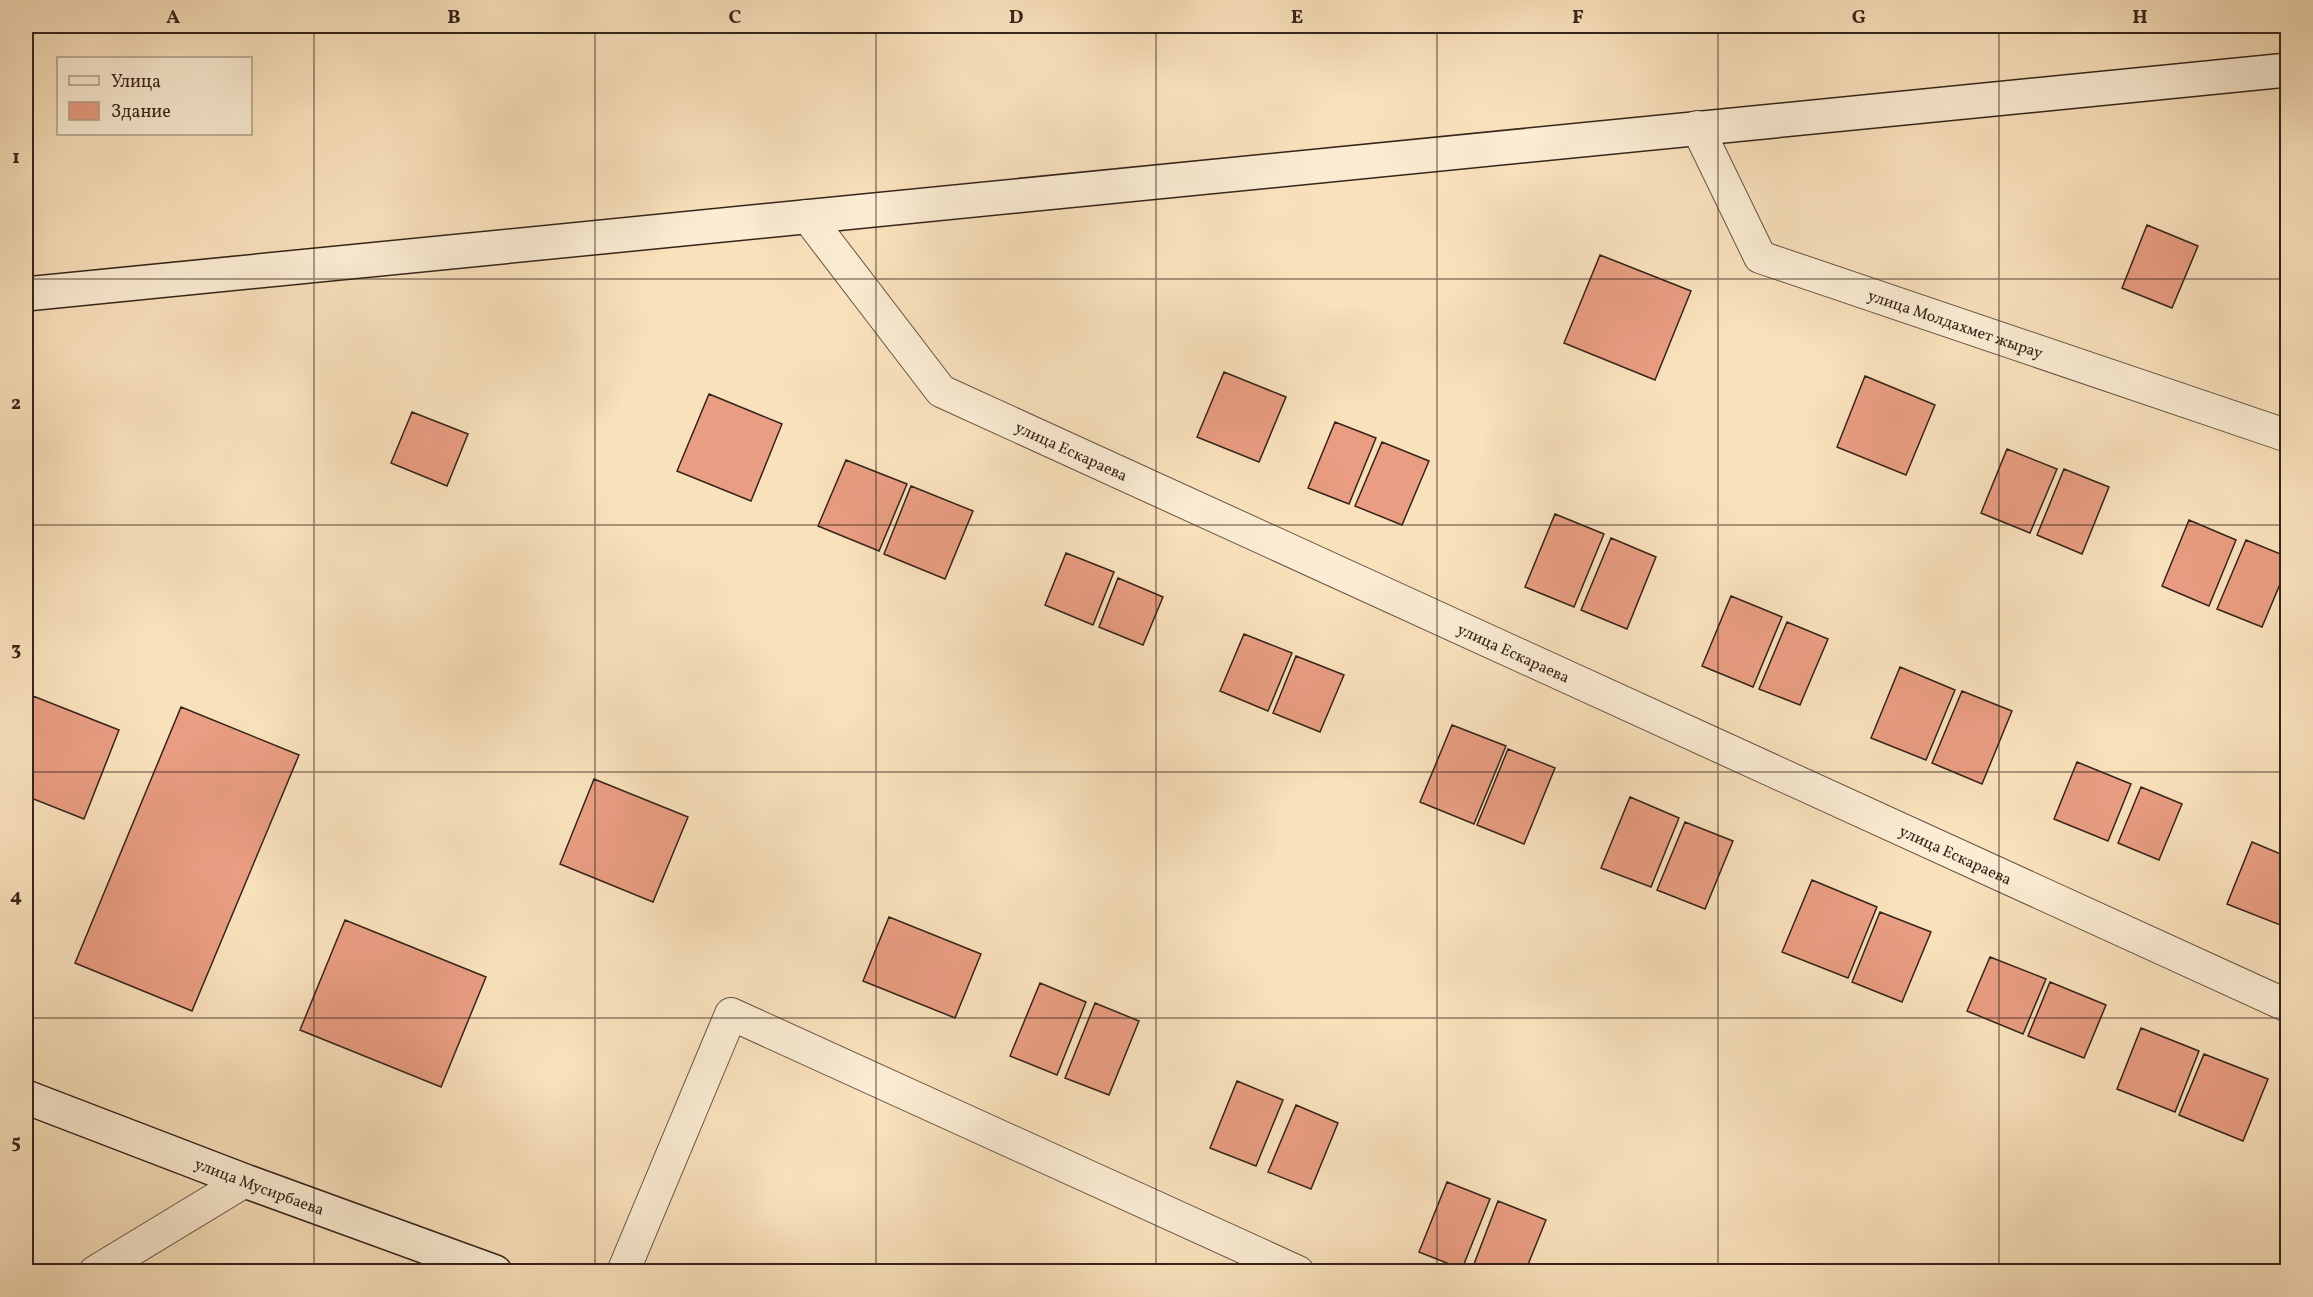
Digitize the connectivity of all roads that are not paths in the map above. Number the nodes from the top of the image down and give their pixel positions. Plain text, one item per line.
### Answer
1 (2288, 70) edge
2 (1697, 127) junction
3 (807, 216) junction
4 (26, 294) edge
5 (2288, 436) edge
6 (2288, 1006) edge
7 (26, 1097) edge
8 (245, 1182) junction
9 (95, 1272) edge
10 (495, 1272) edge
11 (623, 1272) edge
12 (1298, 1272) edge

1 - 2 main road
2 - 3 main road
2 - 5 street, улица Молдахмет жырау
3 - 4 main road
3 - 6 street, улица Ескараева
7 - 8 main road, улица Мусирбаева
8 - 9 street
8 - 10 main road, улица Мусирбаева
11 - 12 street

